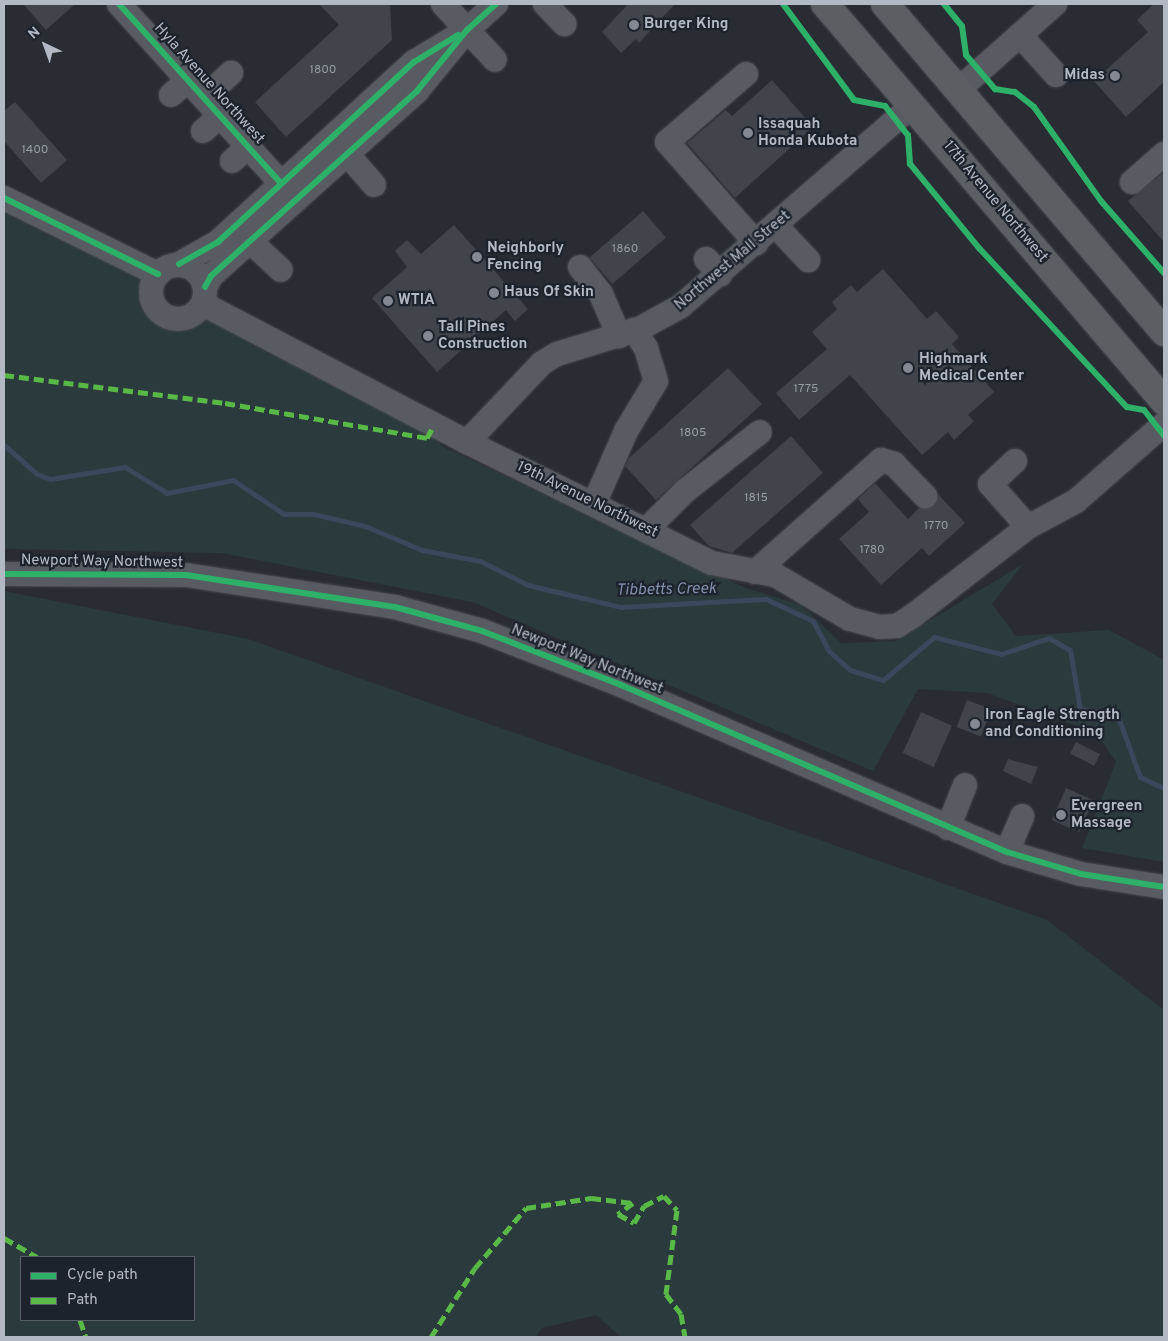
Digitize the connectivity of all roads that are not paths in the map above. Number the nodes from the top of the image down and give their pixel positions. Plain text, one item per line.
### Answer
1 (119, 4) edge
2 (443, 4) edge
3 (496, 4) edge
4 (545, 4) edge
5 (825, 4) edge
6 (885, 4) edge
7 (1049, 6) edge
8 (564, 24) dead end
9 (466, 30) junction
10 (1020, 35) junction
11 (495, 60) dead end
12 (231, 73) dead end
13 (746, 74) dead end
14 (1056, 75) dead end
15 (958, 90) junction
16 (204, 98) junction
17 (913, 105) junction
18 (347, 154) junction
19 (1164, 154) edge
20 (280, 182) junction
21 (1132, 182) dead end
22 (374, 185) dead end
23 (4, 198) edge
24 (776, 226) junction
25 (250, 241) junction
26 (756, 243) junction
27 (809, 260) dead end
28 (580, 267) dead end
29 (168, 269) junction
30 (280, 270) dead end
31 (204, 295) junction
32 (1164, 332) edge
33 (627, 333) junction
34 (1164, 400) edge
35 (1164, 424) edge
36 (760, 432) dead end
37 (467, 442) junction
38 (1015, 461) dead end
39 (925, 496) dead end
40 (594, 504) junction
41 (1028, 527) junction
42 (647, 529) junction
43 (755, 572) junction
44 (4, 574) edge
45 (965, 785) dead end
46 (1022, 816) dead end
47 (948, 828) junction
48 (1007, 852) junction
49 (1164, 887) edge

1 - 16 street, Hyla Avenue Northwest
2 - 9 street
3 - 9 street
4 - 8 street
5 - 17 main road, 17th Avenue Northwest
6 - 15 main road
7 - 10 street
9 - 11 street
9 - 18 street
9 - 20 street
10 - 14 street
10 - 15 street
12 - 16 street
13 - 26 street
15 - 32 main road
16 - 20 street, Hyla Avenue Northwest
17 - 24 street, Northwest Mall Street
17 - 34 main road, 17th Avenue Northwest
18 - 22 street
18 - 25 street
19 - 21 street
20 - 29 street
23 - 29 street
24 - 26 street, Northwest Mall Street
24 - 27 street
25 - 30 street
25 - 31 street
26 - 33 street, Northwest Mall Street
28 - 33 street
29 - 31 street
29 - 31 street
31 - 37 street, 19th Avenue Northwest
33 - 37 street, Northwest Mall Street
33 - 40 street
35 - 41 street, 19th Avenue Northwest
36 - 42 street
37 - 40 street, 19th Avenue Northwest
38 - 41 street
39 - 43 street
40 - 42 street, 19th Avenue Northwest
41 - 43 street, 19th Avenue Northwest
42 - 43 street, 19th Avenue Northwest
44 - 47 street, Newport Way Northwest
45 - 47 street
46 - 48 street
47 - 48 street, Newport Way Northwest
48 - 49 street, Newport Way Northwest

